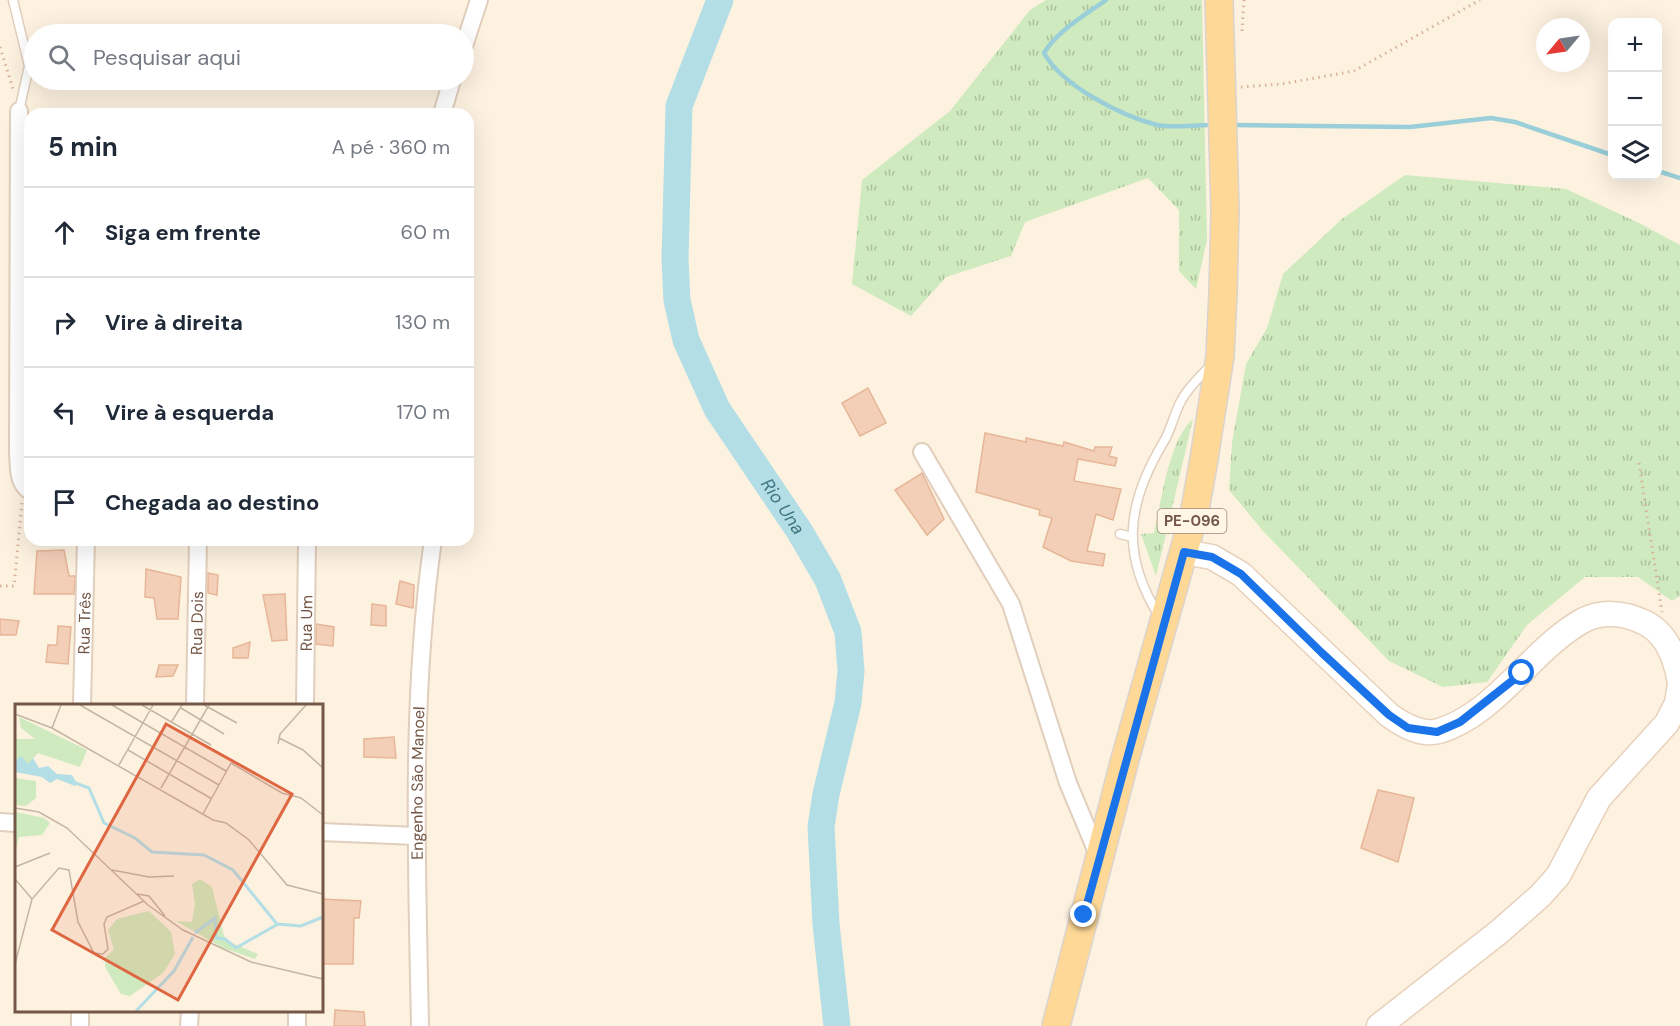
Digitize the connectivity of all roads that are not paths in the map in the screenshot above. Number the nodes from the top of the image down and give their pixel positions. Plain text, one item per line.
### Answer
1 (13, 0) edge
2 (478, 0) edge
3 (1219, 0) edge
4 (471, 24) edge
5 (24, 45) edge
6 (24, 88) edge
7 (449, 90) edge
8 (444, 108) edge
9 (19, 111) joint
10 (1220, 356) junction
11 (922, 452) dead end
12 (24, 484) edge
13 (1120, 534) dead end
14 (1132, 537) junction
15 (86, 546) edge
16 (198, 546) edge
17 (307, 546) edge
18 (432, 546) edge
19 (1184, 552) junction
20 (1164, 625) junction
21 (1680, 684) edge
22 (82, 704) edge
23 (195, 704) edge
24 (305, 704) edge
25 (0, 822) edge
26 (15, 823) edge
27 (322, 832) edge
28 (416, 836) junction
29 (1099, 857) junction
30 (190, 1011) edge
31 (189, 1026) edge
32 (420, 1026) edge
33 (1056, 1026) edge
34 (1379, 1026) edge

1 - 5 lane
2 - 4 street
3 - 10 main road, PE-096
6 - 9 lane
7 - 8 street
9 - 12 street
10 - 14 lane
10 - 19 main road, PE-096
11 - 29 street
13 - 14 lane
14 - 20 lane
15 - 22 street, Rua Três
16 - 23 street, Rua Dois
17 - 24 street, Rua Um
18 - 28 street, Engenho São Manoel
19 - 20 main road, PE-096
19 - 21 street
20 - 29 main road, PE-096
21 - 34 street
25 - 26 street
27 - 28 street
28 - 32 street, Engenho São Manoel
29 - 33 main road, PE-096
30 - 31 street

